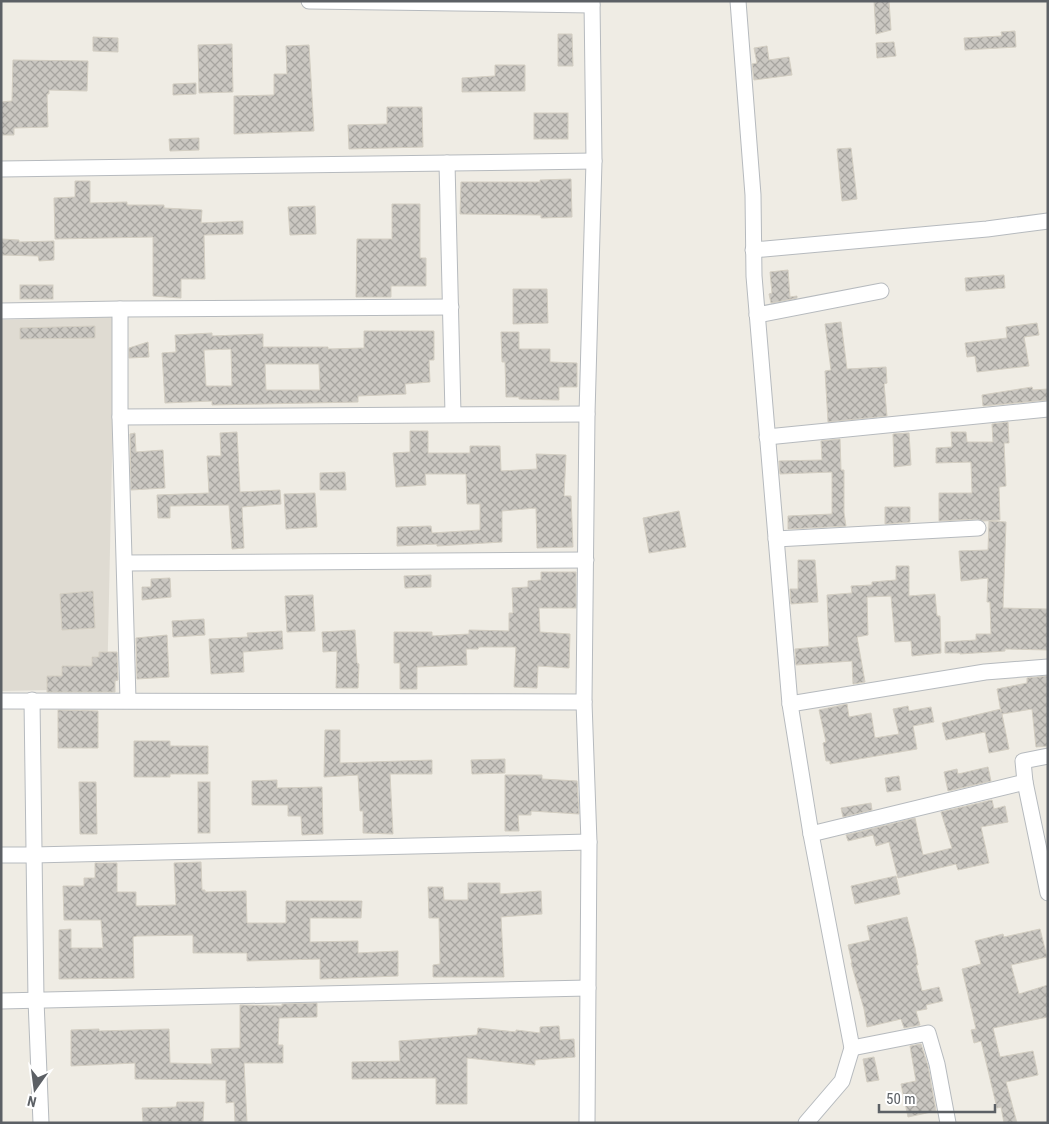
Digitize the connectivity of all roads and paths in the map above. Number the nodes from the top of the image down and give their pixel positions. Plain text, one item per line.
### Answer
1 (309, 1) edge
2 (738, 1) edge
3 (592, 3) edge
4 (594, 161) junction
5 (447, 163) junction
6 (1, 169) edge
7 (1048, 221) edge
8 (753, 250) junction
9 (881, 291) dead end
10 (450, 307) junction
11 (120, 309) junction
12 (1, 311) edge
13 (757, 315) junction
14 (1048, 410) edge
15 (453, 414) junction
16 (587, 414) junction
17 (120, 417) junction
18 (767, 437) junction
19 (978, 528) dead end
20 (776, 539) junction
21 (586, 560) junction
22 (124, 562) junction
23 (1048, 667) edge
24 (32, 700) junction
25 (128, 700) junction
26 (1, 701) edge
27 (584, 702) junction
28 (790, 704) junction
29 (1048, 756) edge
30 (1025, 782) junction
31 (811, 834) junction
32 (589, 842) junction
33 (1, 855) edge
34 (33, 855) junction
35 (1048, 893) edge
36 (588, 988) junction
37 (36, 1000) junction
38 (1, 1002) edge
39 (852, 1048) junction
40 (40, 1123) edge
41 (587, 1123) edge
42 (806, 1123) edge
43 (948, 1123) edge

1 - 3 street
2 - 8 street
3 - 4 street
4 - 5 street
4 - 16 street
5 - 6 street
5 - 10 street
7 - 8 street
8 - 13 street
9 - 13 street
10 - 11 street
10 - 15 street
11 - 12 street
11 - 17 street
13 - 18 street
14 - 18 street
15 - 16 street
15 - 17 street
16 - 21 street
17 - 22 street
18 - 20 street
19 - 20 street
20 - 28 street
21 - 22 street
21 - 27 street
22 - 25 street
23 - 28 street
24 - 25 street
24 - 26 street
24 - 34 street
25 - 27 street
27 - 32 street
28 - 31 street
29 - 30 street
30 - 31 street
30 - 35 street
31 - 39 street
32 - 34 street
32 - 36 street
33 - 34 street
34 - 37 street
36 - 37 street
36 - 41 street
37 - 38 street
37 - 40 street
39 - 42 street
39 - 43 street

